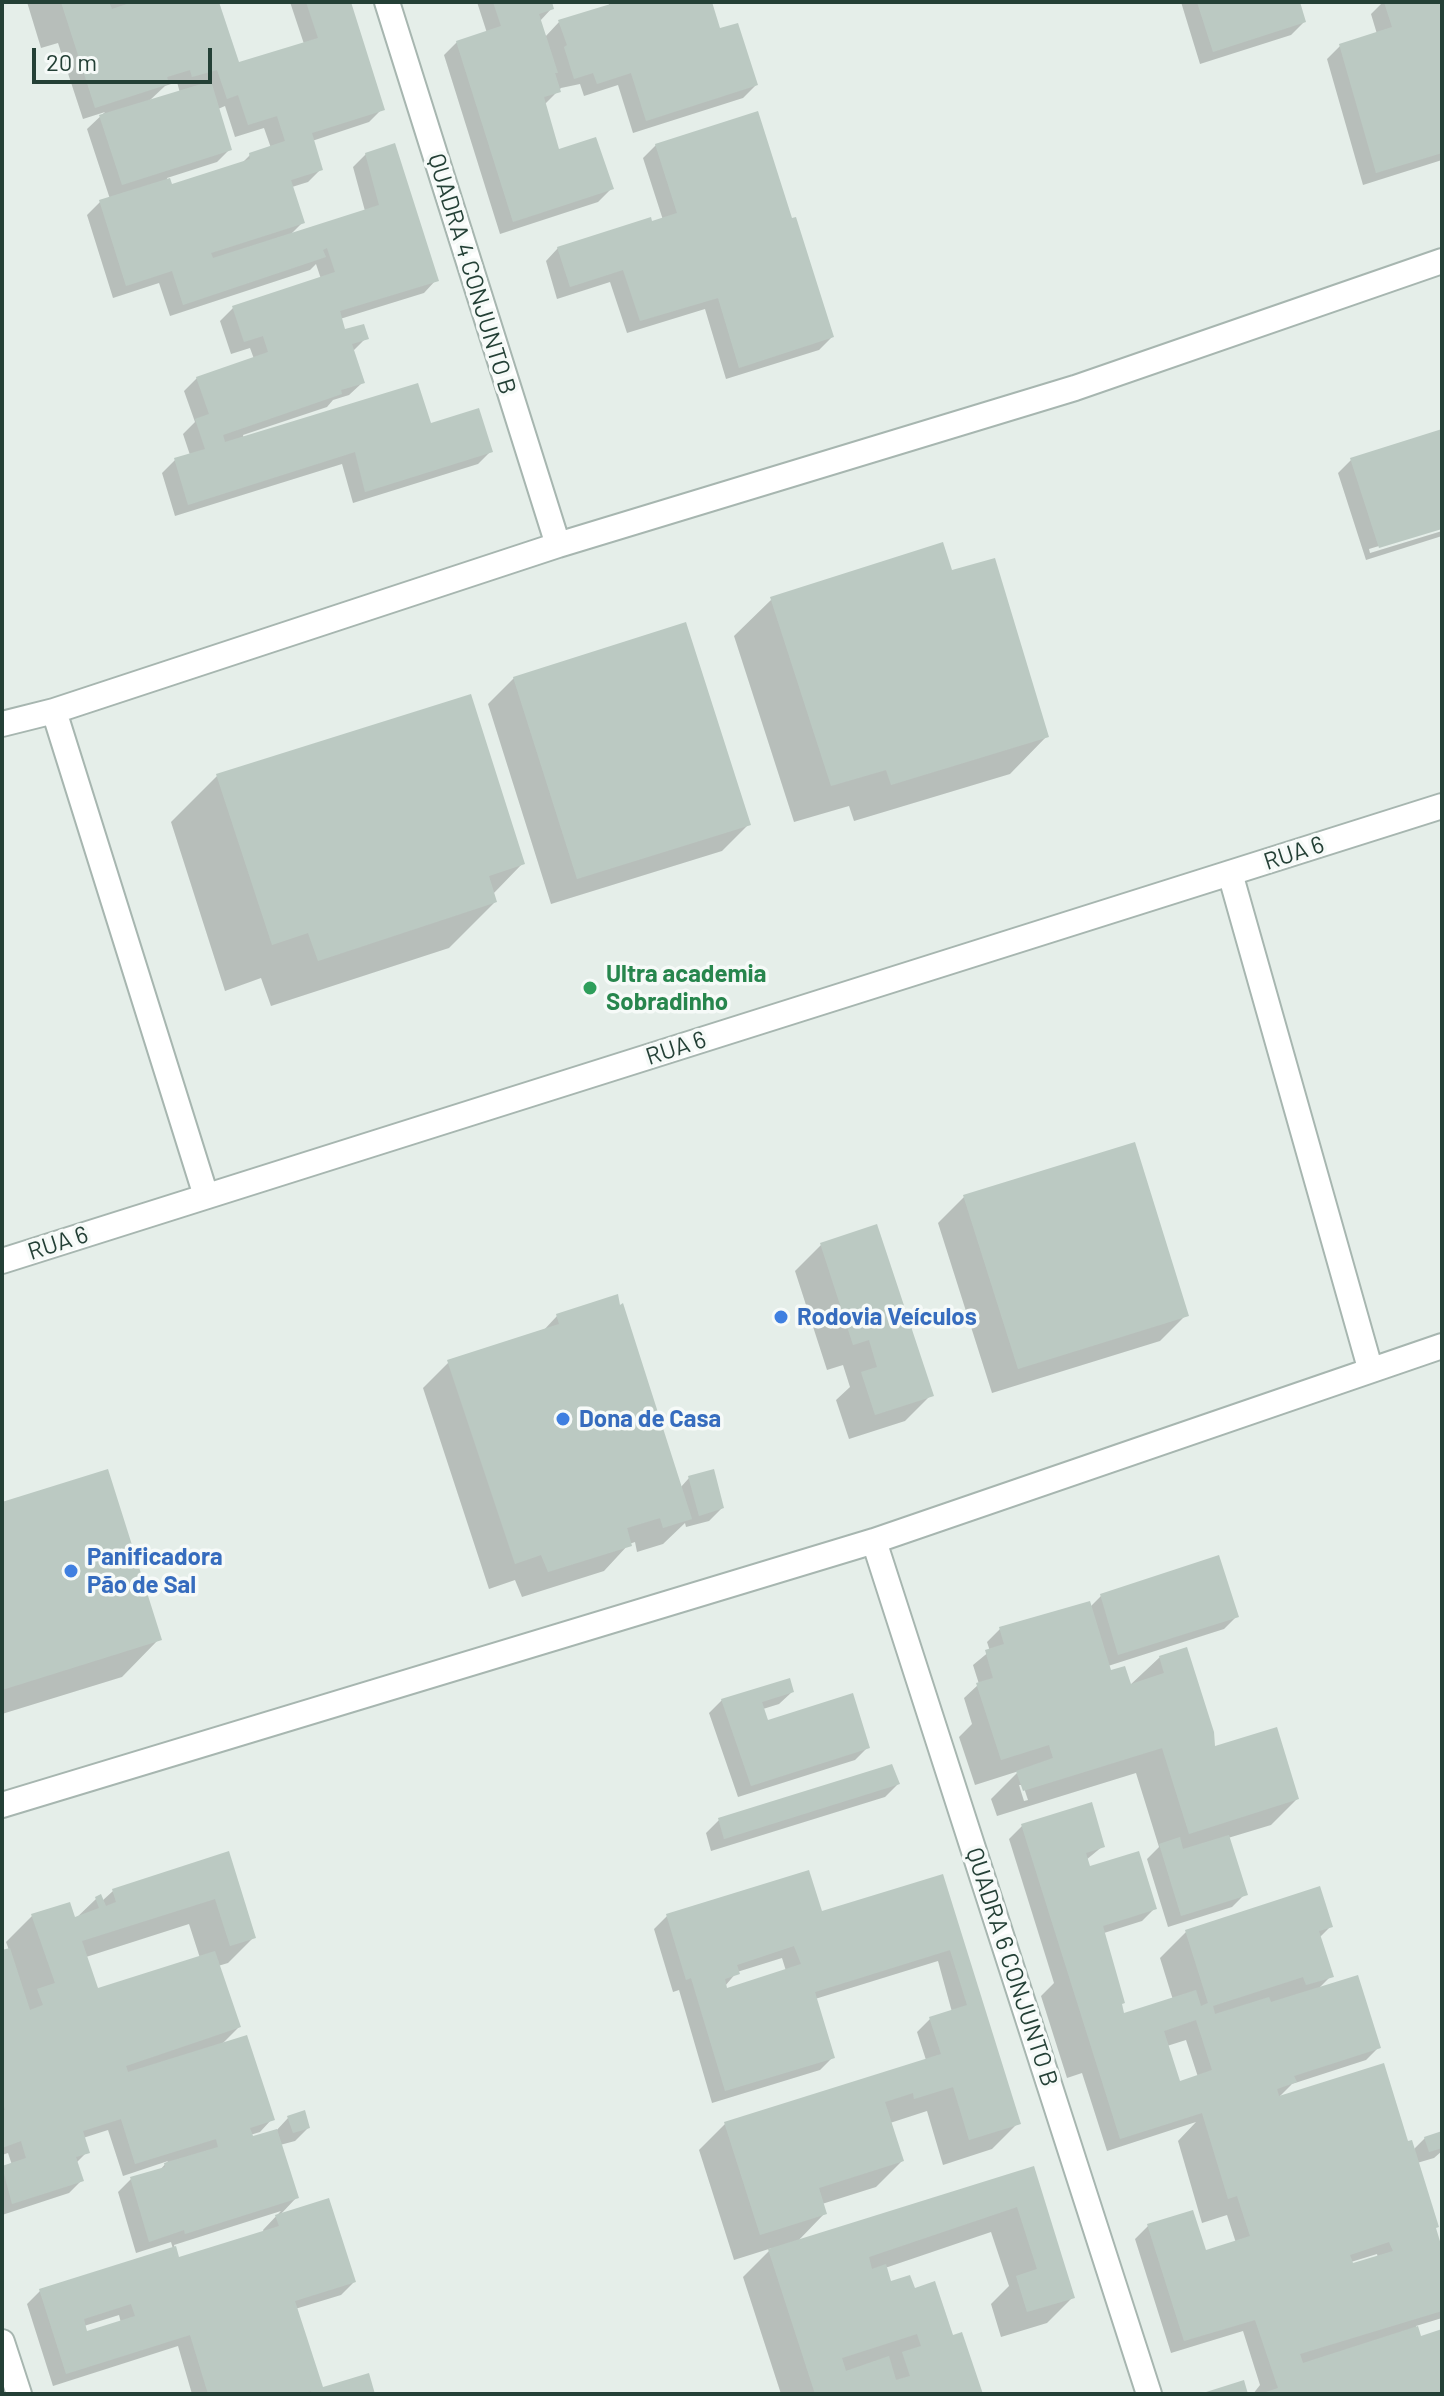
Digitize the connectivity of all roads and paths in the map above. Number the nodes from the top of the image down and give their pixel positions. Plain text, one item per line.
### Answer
1 (387, 2) edge
2 (1442, 261) edge
3 (558, 545) junction
4 (54, 711) junction
5 (2, 724) edge
6 (1442, 806) edge
7 (1230, 873) junction
8 (206, 1196) junction
9 (2, 1261) edge
10 (1442, 1346) edge
11 (1370, 1368) junction
12 (874, 1541) junction
13 (2, 1805) edge
14 (2, 2342) edge
15 (19, 2394) edge
16 (1149, 2394) edge

1 - 3 street, QUADRA 4 CONJUNTO B
2 - 3 street
3 - 4 street
4 - 5 street
4 - 8 street
6 - 7 street, RUA 6
7 - 8 street, RUA 6
7 - 11 street
8 - 9 street, RUA 6
10 - 11 street
11 - 12 street
12 - 13 street
12 - 16 street, QUADRA 6 CONJUNTO B
14 - 15 street

